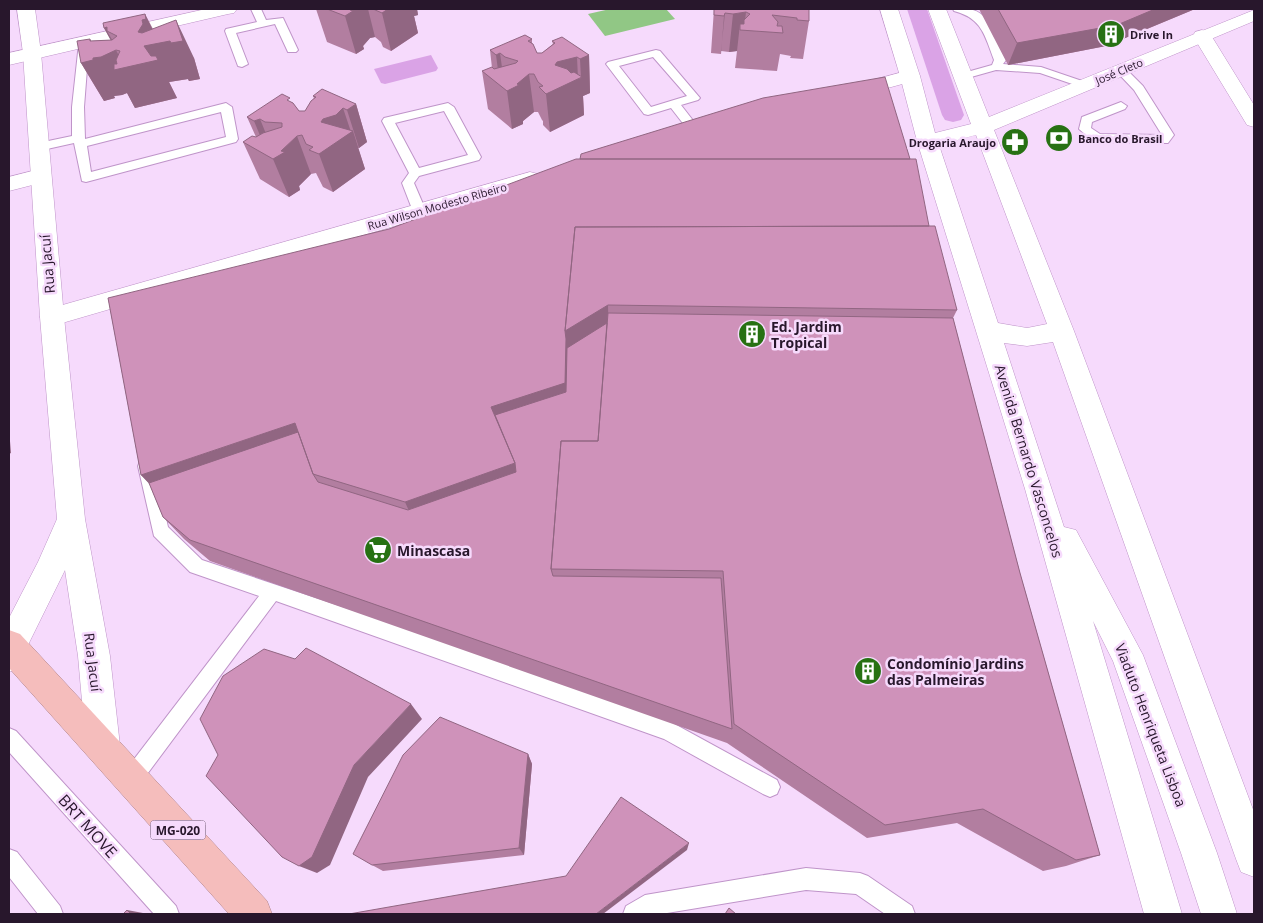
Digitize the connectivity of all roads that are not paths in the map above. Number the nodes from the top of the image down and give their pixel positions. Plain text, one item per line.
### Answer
1 (228, 9) edge
2 (256, 9) edge
3 (889, 9) edge
4 (938, 9) edge
5 (958, 9) edge
6 (31, 10) edge
7 (1254, 14) edge
8 (263, 24) junction
9 (1202, 36) junction
10 (85, 41) junction
11 (292, 50) dead end
12 (32, 53) junction
13 (9, 58) edge
14 (242, 64) dead end
15 (996, 67) junction
16 (1121, 70) junction
17 (910, 76) junction
18 (964, 76) junction
19 (1084, 86) junction
20 (836, 96) edge
21 (674, 104) junction
22 (1121, 106) dead end
23 (1254, 121) edge
24 (984, 127) junction
25 (696, 132) edge
26 (79, 141) junction
27 (927, 141) junction
28 (38, 147) junction
29 (553, 172) edge
30 (415, 173) junction
31 (40, 176) junction
32 (9, 184) edge
33 (419, 211) junction
34 (52, 317) junction
35 (988, 331) junction
36 (1062, 331) junction
37 (142, 446) edge
38 (1039, 489) junction
39 (71, 519) junction
40 (273, 592) junction
41 (9, 649) edge
42 (9, 738) edge
43 (102, 746) junction
44 (132, 778) junction
45 (770, 787) dead end
46 (1247, 816) edge
47 (1254, 859) edge
48 (9, 860) edge
49 (52, 914) edge
50 (168, 914) edge
51 (254, 914) edge
52 (634, 914) edge
53 (904, 914) edge
54 (1163, 914) edge
55 (1219, 914) edge

1 - 10 main road
2 - 8 lane
3 - 17 main road, Avenida Bernardo Vasconcelos
4 - 18 main road
5 - 15 lane
6 - 12 main road, Rua Jacuí
7 - 9 main road, José Cleto
8 - 11 lane
8 - 14 lane
9 - 16 main road, José Cleto
9 - 23 main road
10 - 12 main road
10 - 26 lane
12 - 13 main road
12 - 28 main road, Rua Jacuí
15 - 18 lane
15 - 19 lane
16 - 19 main road, José Cleto
16 - 22 lane
17 - 20 main road
17 - 27 main road, Avenida Bernardo Vasconcelos
18 - 24 main road
19 - 24 main road, José Cleto
21 - 21 lane
21 - 25 lane
24 - 27 main road, José Cleto
24 - 36 main road
26 - 26 lane
26 - 28 lane
27 - 35 main road, Avenida Bernardo Vasconcelos
28 - 31 main road, Rua Jacuí
29 - 33 main road, Rua Wilson Modesto Ribeiro
30 - 30 lane
30 - 33 lane
31 - 32 main road
31 - 34 main road, Rua Jacuí
33 - 34 main road, Rua Wilson Modesto Ribeiro
34 - 39 main road, Rua Jacuí
35 - 36 main road
35 - 38 main road, Avenida Bernardo Vasconcelos
36 - 46 main road
37 - 40 lane
38 - 54 main road, Avenida Bernardo Vasconcelos
38 - 55 main road, Viaduto Henriqueta Lisboa
39 - 41 main road, Rua Jacuí
39 - 43 main road, Rua Jacuí
40 - 44 lane
40 - 45 lane
41 - 43 highway
42 - 50 lane, BRT MOVE
43 - 44 highway, MG-020
44 - 51 highway, MG-020
46 - 47 main road
48 - 49 lane
52 - 53 lane

